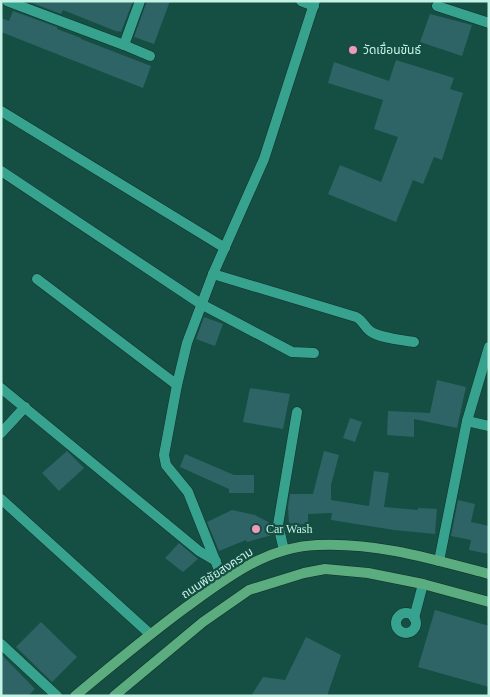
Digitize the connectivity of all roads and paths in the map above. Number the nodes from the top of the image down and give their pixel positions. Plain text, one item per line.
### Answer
1 (7, 1) edge
2 (140, 1) edge
3 (301, 1) edge
4 (315, 4) edge
5 (437, 6) dead end
6 (489, 23) edge
7 (124, 45) junction
8 (150, 56) dead end
9 (1, 111) edge
10 (1, 171) edge
11 (224, 248) junction
12 (213, 274) junction
13 (37, 279) dead end
14 (201, 304) junction
15 (414, 342) dead end
16 (489, 347) edge
17 (314, 353) dead end
18 (177, 385) junction
19 (1, 388) edge
20 (26, 407) junction
21 (297, 412) dead end
22 (467, 421) junction
23 (489, 426) edge
24 (1, 434) edge
25 (1, 499) edge
26 (284, 550) junction
27 (216, 561) junction
28 (439, 561) junction
29 (489, 574) edge
30 (224, 580) junction
31 (423, 584) junction
32 (489, 602) edge
33 (414, 618) dead end
34 (150, 634) junction
35 (1, 644) edge
36 (57, 696) edge
37 (75, 696) edge
38 (114, 696) edge

1 - 7 street
2 - 7 street
3 - 4 street
4 - 11 street
5 - 6 street
7 - 8 street
9 - 11 street
10 - 14 street
11 - 12 street
12 - 14 street
12 - 15 street
13 - 18 street
14 - 17 street
14 - 18 street
16 - 22 street
18 - 27 street
19 - 20 street
20 - 24 street
20 - 27 street
21 - 26 street
22 - 23 street
22 - 28 street
25 - 34 street
26 - 28 main road, ถนนพิชัยสงคราม
26 - 30 main road, ถนนพิชัยสงคราม
27 - 30 street
28 - 29 main road, ถนนพิชัยสงคราม
30 - 34 main road, ถนนพิชัยสงคราม
31 - 32 main road
31 - 33 street
31 - 38 main road
34 - 37 main road, ถนนพิชัยสงคราม
35 - 36 street

